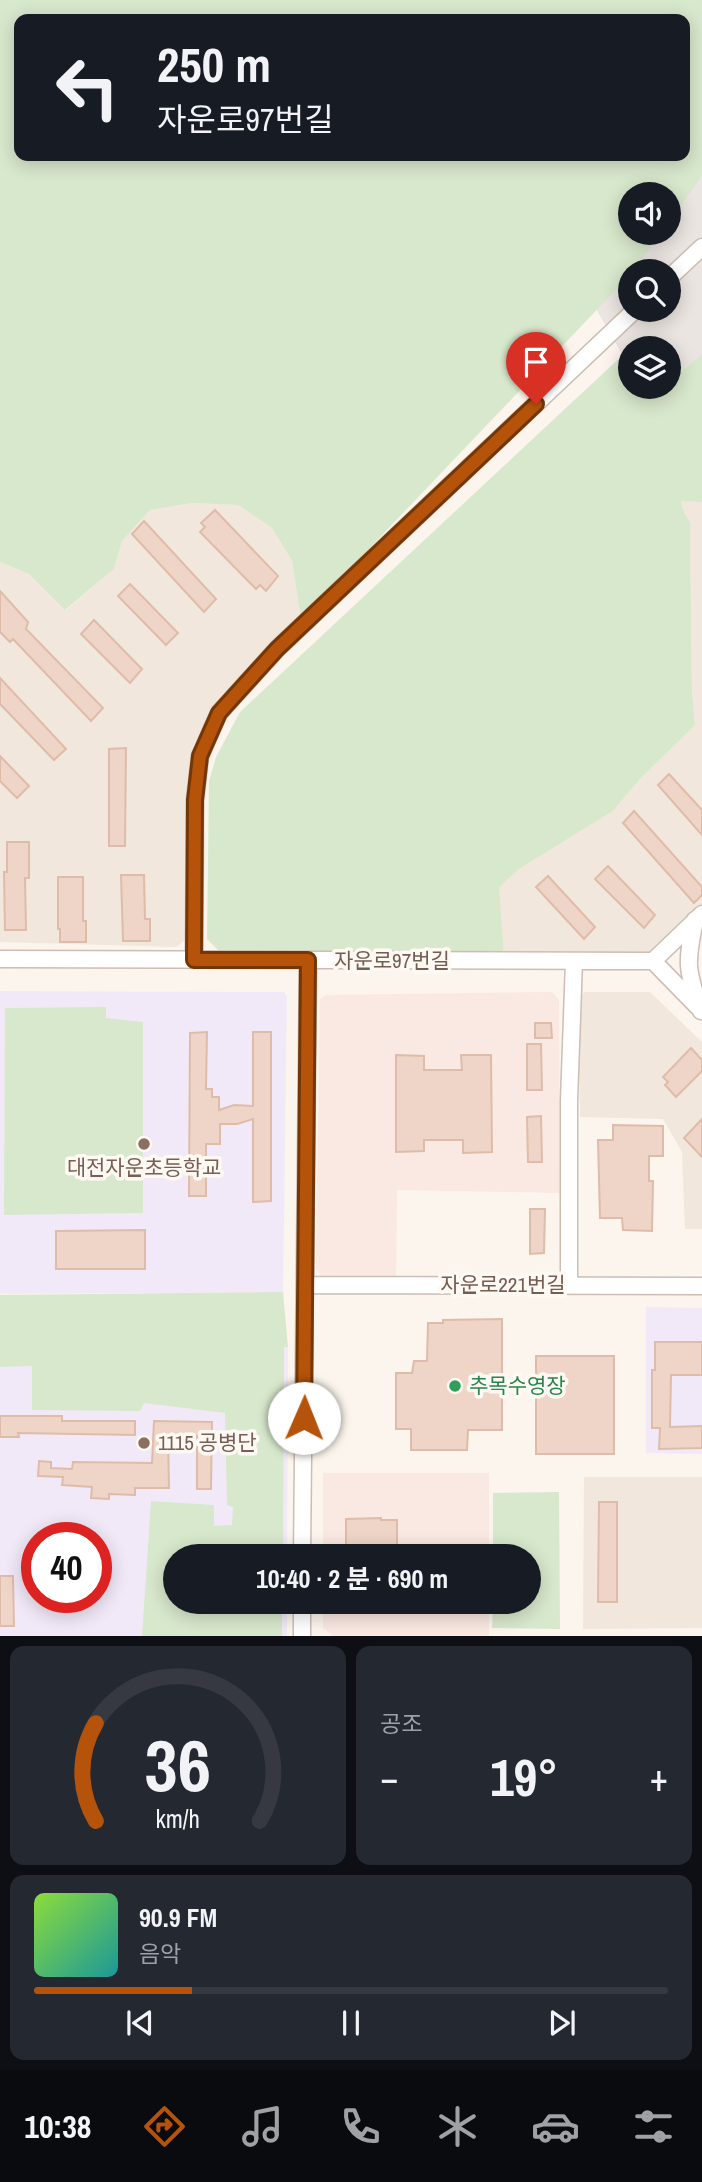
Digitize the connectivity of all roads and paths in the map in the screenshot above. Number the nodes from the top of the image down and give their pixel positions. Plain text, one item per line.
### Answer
1 (702, 247) edge
2 (681, 267) edge
3 (622, 322) edge
4 (699, 917) edge
5 (0, 960) edge
6 (194, 960) junction
7 (308, 960) junction
8 (574, 961) junction
9 (653, 961) junction
10 (702, 1011) edge
11 (305, 1285) junction
12 (569, 1285) junction
13 (702, 1286) edge
14 (302, 1544) edge
15 (302, 1614) edge
16 (302, 1636) edge

1 - 2 street
3 - 6 street
4 - 9 street
4 - 10 street
5 - 6 street, 자운로97번길
6 - 7 street, 자운로97번길
7 - 8 street, 자운로97번길
7 - 11 street
8 - 9 street, 자운로97번길
8 - 12 street
9 - 10 street
11 - 12 street, 자운로221번길
11 - 14 street
12 - 13 street, 자운로221번길
15 - 16 street

